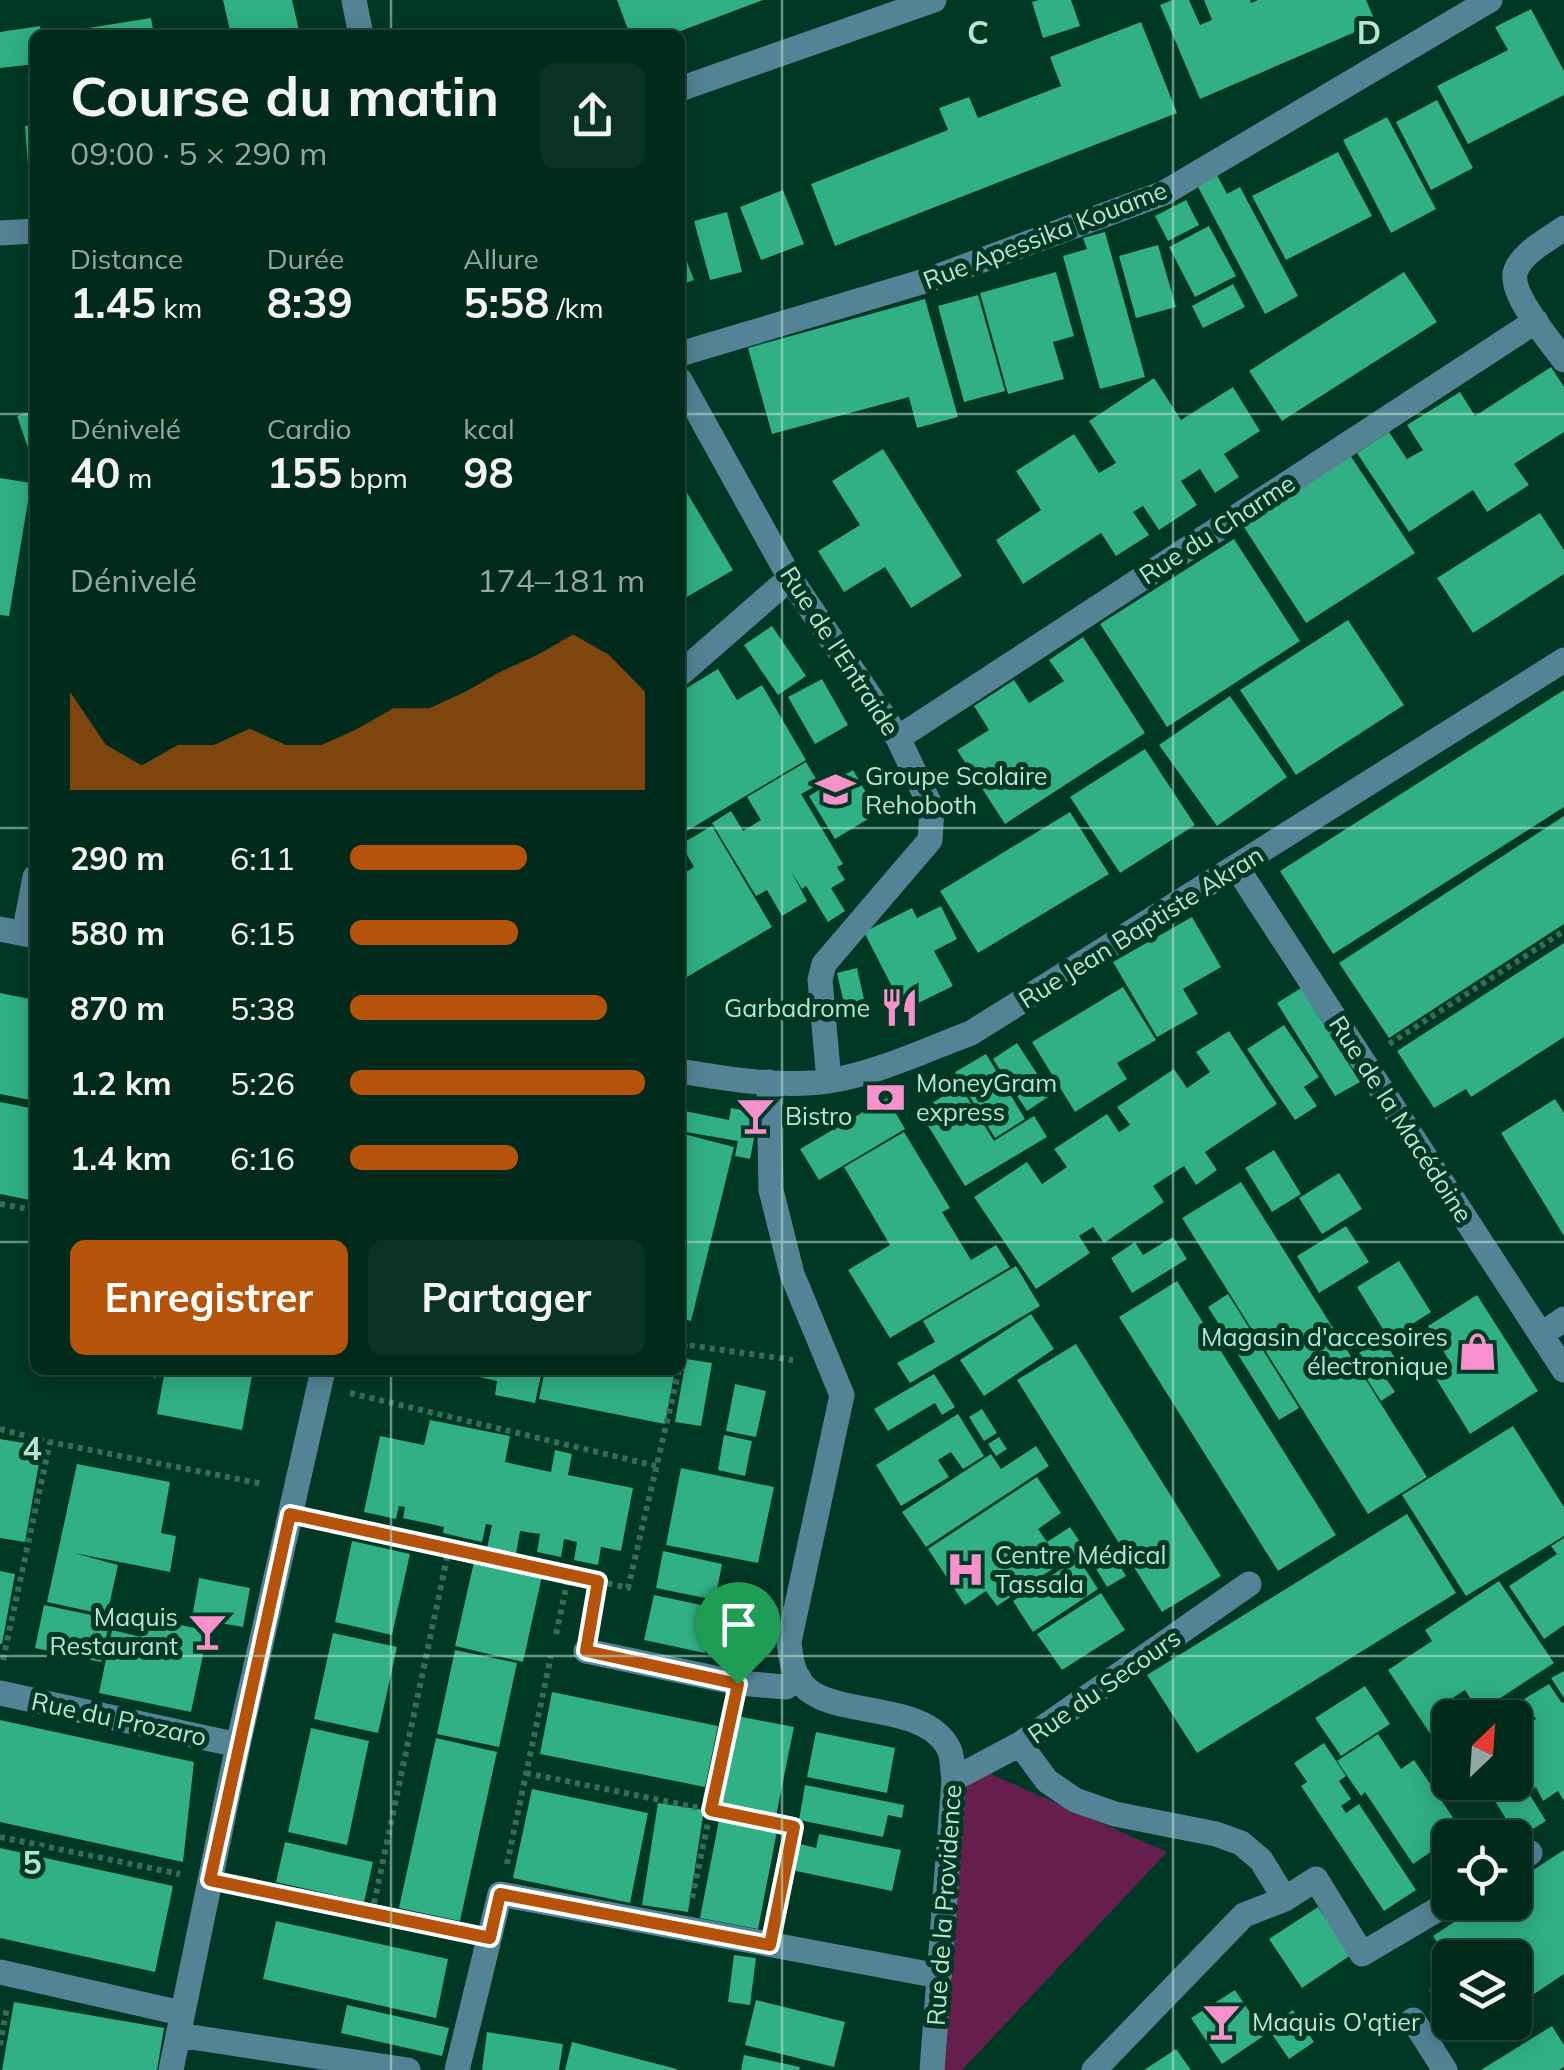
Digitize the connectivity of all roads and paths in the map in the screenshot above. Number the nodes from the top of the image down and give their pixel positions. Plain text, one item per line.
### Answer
1 (354, 0) edge
2 (934, 0) edge
3 (1490, 0) edge
4 (359, 30) edge
5 (685, 88) edge
6 (1564, 228) edge
7 (30, 231) edge
8 (0, 233) edge
9 (1536, 321) junction
10 (685, 353) edge
11 (1564, 360) edge
12 (685, 389) edge
13 (790, 578) junction
14 (1564, 660) edge
15 (685, 670) edge
16 (898, 738) junction
17 (1237, 868) junction
18 (30, 896) edge
19 (1564, 931) edge
20 (20, 933) edge
21 (1363, 1061) junction
22 (685, 1072) edge
23 (829, 1081) junction
24 (769, 1082) junction
25 (0, 1204) edge
26 (30, 1209) edge
27 (1564, 1319) edge
28 (1541, 1334) junction
29 (685, 1344) edge
30 (830, 1365) junction
31 (1564, 1370) edge
32 (678, 1375) edge
33 (321, 1378) edge
34 (0, 1429) edge
35 (50, 1442) junction
36 (656, 1466) junction
37 (293, 1502) junction
38 (449, 1548) junction
39 (568, 1574) junction
40 (598, 1581) junction
41 (1249, 1584) dead end
42 (586, 1651) joint
43 (0, 1676) edge
44 (799, 1678) junction
45 (738, 1684) junction
46 (0, 1693) edge
47 (1020, 1744) junction
48 (238, 1745) junction
49 (526, 1773) junction
50 (954, 1779) junction
51 (711, 1810) junction
52 (0, 1837) edge
53 (210, 1880) junction
54 (500, 1894) junction
55 (1285, 1899) junction
56 (372, 1913) junction
57 (1432, 1913) edge
58 (686, 1929) junction
59 (490, 1938) junction
60 (770, 1945) junction
61 (0, 1972) edge
62 (939, 1976) junction
63 (1413, 2020) dead end
64 (179, 2024) junction
65 (171, 2070) edge
66 (408, 2070) edge
67 (457, 2070) edge
68 (932, 2070) edge
69 (1094, 2070) edge
70 (1445, 2070) edge

1 - 4 street
2 - 5 street
3 - 10 street, Rue Apessika Kouame
6 - 9 street
7 - 8 street
9 - 11 street
9 - 16 street, Rue du Charme
12 - 13 street, Rue de l'Entraide
13 - 15 street
13 - 16 street, Rue de l'Entraide
14 - 17 street, Rue Jean Baptiste Akran
16 - 23 street, Rue de l'Entraide
17 - 21 street, Rue de la Macédoine
17 - 23 street, Rue Jean Baptiste Akran
18 - 20 street
19 - 21 path
21 - 28 street, Rue de la Macédoine
22 - 24 street, Rue Jean Baptiste Akran
23 - 24 street, Rue Jean Baptiste Akran
24 - 30 street
25 - 26 path
27 - 28 street
28 - 31 street, Rue de la Macédoine
29 - 30 path
30 - 44 street
32 - 36 path
33 - 36 path
33 - 37 street
34 - 35 path
35 - 37 path
35 - 43 path
36 - 40 path
37 - 38 path
37 - 48 street
38 - 39 path
38 - 56 path
39 - 40 path
39 - 49 path
40 - 42 path
41 - 47 street, Rue du Secours
42 - 45 street
44 - 45 street
44 - 50 street, Rue de la Providence
45 - 51 path
46 - 48 street, Rue du Prozaro
47 - 50 street, Rue du Secours
47 - 55 street
48 - 53 street
49 - 51 path
49 - 54 path
50 - 62 street, Rue de la Providence
51 - 58 path
51 - 60 path
52 - 53 path
53 - 56 path
53 - 64 street
54 - 58 street
54 - 59 street
55 - 57 street
55 - 69 street
56 - 59 path
58 - 60 street
59 - 67 street
60 - 62 street
61 - 64 street
62 - 68 street, Rue de la Providence
63 - 70 street
64 - 65 street
64 - 66 street

